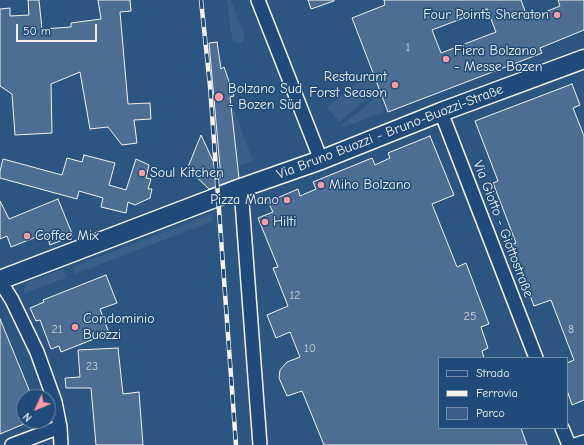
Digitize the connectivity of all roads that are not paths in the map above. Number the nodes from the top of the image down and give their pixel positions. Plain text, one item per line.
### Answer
1 (258, 0) edge
2 (584, 59) edge
3 (441, 112) junction
4 (321, 160) junction
5 (241, 188) junction
6 (0, 281) edge
7 (536, 357) edge
8 (60, 426) junction
9 (562, 429) edge
10 (584, 442) edge
11 (12, 445) edge
12 (61, 445) edge
13 (260, 445) edge
14 (569, 445) edge
15 (575, 445) edge

1 - 4 street
2 - 3 main road, Via Bruno Buozzi - Bruno-Buozzi-Straße
3 - 4 main road, Via Bruno Buozzi - Bruno-Buozzi-Straße
3 - 7 street, Via Giotto - Giottostraße
4 - 5 main road, Via Bruno Buozzi - Bruno-Buozzi-Straße
5 - 6 main road, Via Bruno Buozzi - Bruno-Buozzi-Straße
5 - 13 street
6 - 8 street
8 - 11 street
8 - 12 street
9 - 14 street
10 - 15 street

